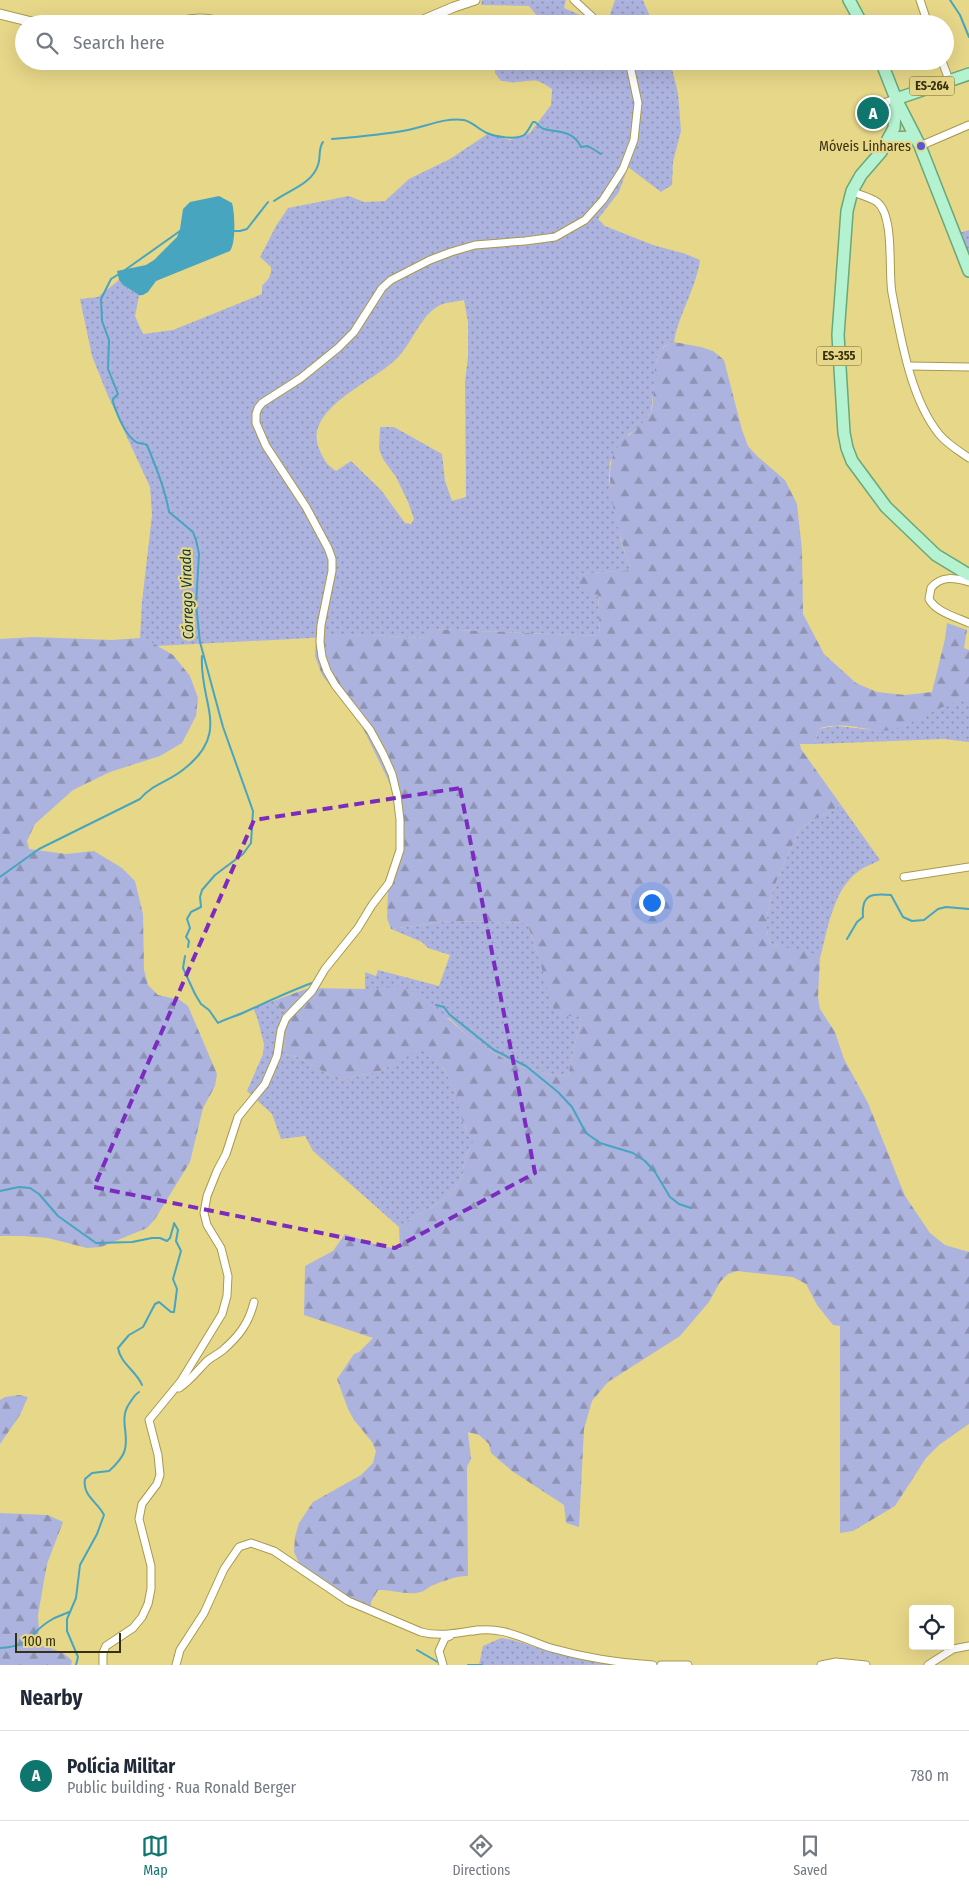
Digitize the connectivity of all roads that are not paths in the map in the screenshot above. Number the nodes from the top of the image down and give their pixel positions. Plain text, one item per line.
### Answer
1 (476, 0) edge
2 (574, 0) edge
3 (849, 0) edge
4 (920, 0) edge
5 (0, 14) edge
6 (435, 15) edge
7 (590, 15) edge
8 (857, 15) edge
9 (925, 15) edge
10 (15, 18) edge
11 (631, 70) edge
12 (885, 70) edge
13 (945, 70) edge
14 (969, 74) edge
15 (949, 80) junction
16 (896, 99) junction
17 (862, 109) dead end
18 (969, 126) edge
19 (889, 138) junction
20 (917, 142) junction
21 (852, 191) junction
22 (969, 271) edge
23 (909, 366) junction
24 (969, 368) edge
25 (969, 458) edge
26 (969, 575) edge
27 (969, 582) edge
28 (969, 623) edge
29 (969, 867) edge
30 (904, 877) dead end
31 (254, 1302) dead end
32 (174, 1390) junction
33 (477, 1630) junction
34 (969, 1646) edge
35 (103, 1665) edge
36 (176, 1665) edge
37 (443, 1665) edge
38 (653, 1665) edge
39 (661, 1665) edge
40 (688, 1665) edge
41 (821, 1665) edge
42 (866, 1665) edge
43 (928, 1665) edge

1 - 6 street
2 - 7 street
3 - 8 main road
4 - 9 street
5 - 10 street
11 - 32 street
12 - 16 main road, ES-264
13 - 15 street
14 - 15 main road, ES-264
15 - 16 main road, ES-264
16 - 17 street
16 - 19 main road, ES-355
16 - 20 main road
18 - 20 street
19 - 20 main road
19 - 21 main road, ES-355
20 - 22 main road
21 - 23 street
21 - 26 main road, ES-355
23 - 24 street
23 - 25 street
27 - 28 street
29 - 30 street
31 - 32 street
32 - 35 street
33 - 36 street
33 - 37 street
33 - 38 street
34 - 43 street
39 - 40 street
41 - 42 street

